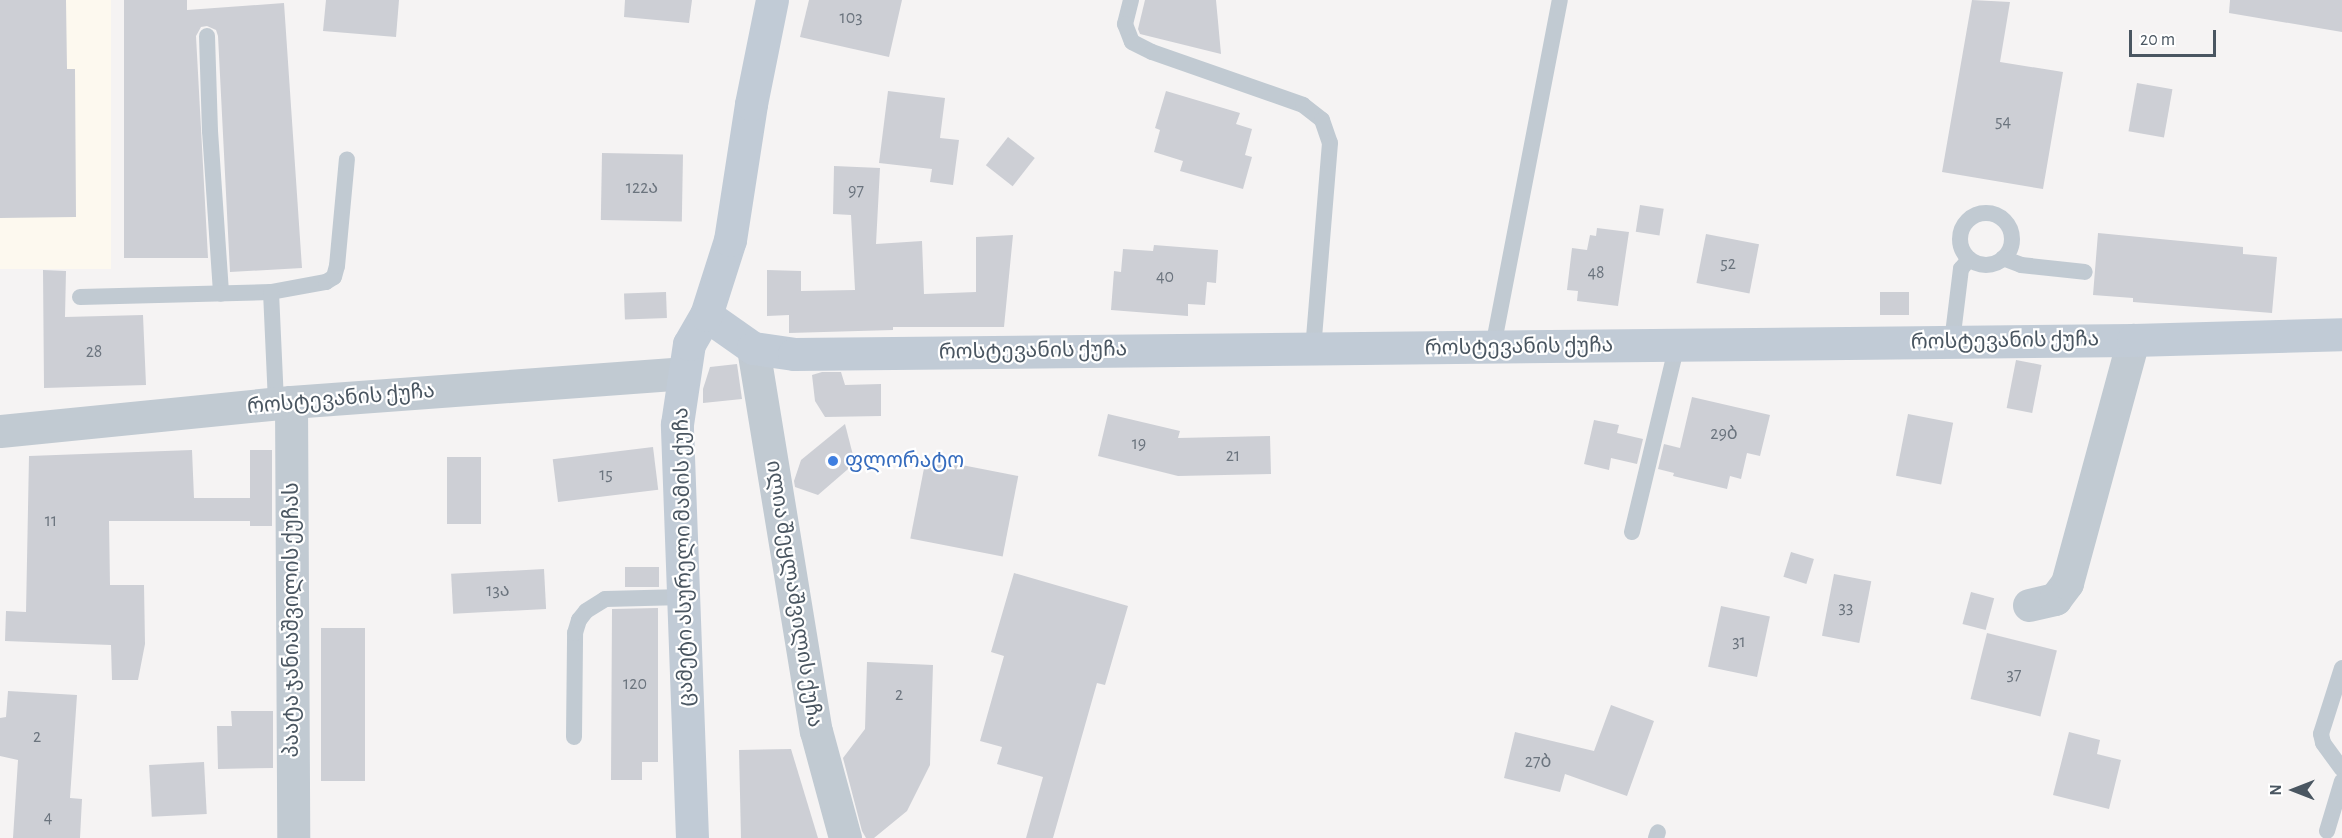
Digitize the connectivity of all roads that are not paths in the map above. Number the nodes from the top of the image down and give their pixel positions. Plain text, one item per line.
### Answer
1 (772, 0) edge
2 (1131, 0) edge
3 (1560, 0) edge
4 (207, 36) dead end
5 (347, 159) dead end
6 (2003, 258) junction
7 (1970, 259) junction
8 (2085, 272) dead end
9 (271, 292) junction
10 (221, 294) junction
11 (80, 297) dead end
12 (706, 315) junction
13 (2342, 334) edge
14 (2133, 340) junction
15 (1952, 342) junction
16 (1677, 345) junction
17 (1493, 347) junction
18 (753, 348) junction
19 (1313, 348) junction
20 (683, 373) junction
21 (284, 403) junction
22 (0, 431) edge
23 (1632, 532) dead end
24 (684, 597) junction
25 (2029, 605) dead end
26 (2342, 668) edge
27 (574, 737) dead end
28 (2342, 768) edge
29 (2342, 781) edge
30 (2327, 831) dead end
31 (293, 838) edge
32 (692, 838) edge
33 (845, 838) edge

1 - 12 street, ცამეტი ასურელი მამის ქუჩა
2 - 19 lane
3 - 17 lane
4 - 10 lane
5 - 9 lane
6 - 7 lane
6 - 7 lane
6 - 8 lane
7 - 15 lane
9 - 10 lane
9 - 21 lane
10 - 11 lane
12 - 18 street, როსტევანის ქუჩა
12 - 20 street, ცამეტი ასურელი მამის ქუჩა
13 - 14 street, როსტევანის ქუჩა
14 - 15 street, როსტევანის ქუჩა
14 - 25 street
15 - 16 street, როსტევანის ქუჩა
16 - 17 street, როსტევანის ქუჩა
16 - 23 lane
17 - 19 street, როსტევანის ქუჩა
18 - 19 street, როსტევანის ქუჩა
18 - 33 street, ილია შეყლაშვილის ქუჩა
20 - 21 street, როსტევანის ქუჩა
20 - 24 street, ცამეტი ასურელი მამის ქუჩა
21 - 22 street, როსტევანის ქუჩა
21 - 31 street, პაატა ჯანიაშვილის ქუჩას
24 - 27 lane
24 - 32 street, ცამეტი ასურელი მამის ქუჩა
26 - 28 lane
29 - 30 lane

